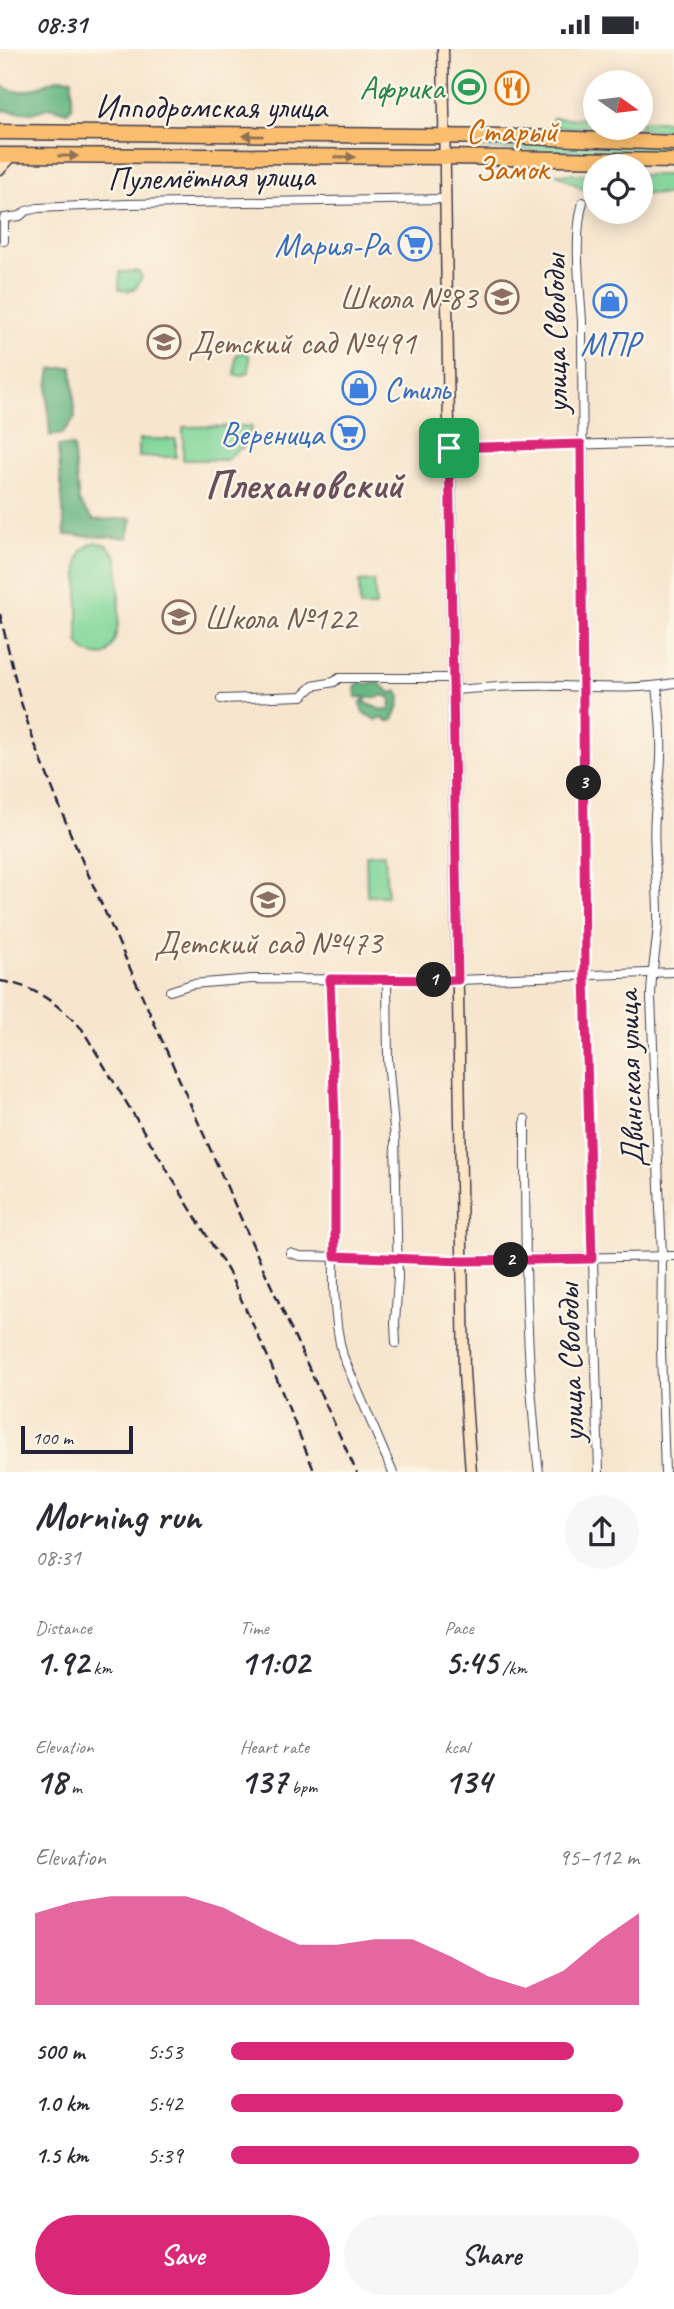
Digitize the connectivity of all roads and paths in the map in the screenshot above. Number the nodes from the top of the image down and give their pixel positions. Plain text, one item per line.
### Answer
1 (443, 49) edge
2 (0, 132) edge
3 (443, 136) junction
4 (674, 143) edge
5 (7, 155) edge
6 (444, 157) junction
7 (674, 161) edge
8 (0, 169) edge
9 (445, 199) junction
10 (583, 202) dead end
11 (4, 241) dead end
12 (674, 442) edge
13 (581, 444) junction
14 (449, 448) junction
15 (674, 683) edge
16 (453, 684) junction
17 (657, 686) junction
18 (584, 688) junction
19 (221, 699) dead end
20 (674, 972) edge
21 (651, 974) junction
22 (585, 975) junction
23 (330, 979) junction
24 (387, 979) junction
25 (458, 980) junction
26 (170, 991) dead end
27 (525, 1119) dead end
28 (290, 1253) dead end
29 (335, 1256) junction
30 (662, 1256) junction
31 (674, 1256) edge
32 (396, 1258) junction
33 (592, 1259) junction
34 (525, 1260) junction
35 (463, 1261) junction
36 (396, 1343) dead end
37 (393, 1472) edge
38 (471, 1472) edge
39 (539, 1472) edge
40 (599, 1472) edge
41 (665, 1472) edge

1 - 3 main road
3 -> 2 highway, Ипподромская улица
3 - 4 highway, Ипподромская улица
3 - 6 main road
5 -> 6 highway, Ипподромская улица
5 - 8 main road
6 - 7 highway, Ипподромская улица
6 - 9 main road
9 - 11 street, Пулемётная улица
9 - 14 main road
10 - 13 street, улица Свободы
12 - 13 street
13 - 14 street
13 - 18 street, улица Свободы
14 - 16 main road
15 - 17 street
16 - 18 street
16 - 19 street
16 - 25 main road
17 - 18 street
17 - 21 street, Двинская улица
18 - 22 street, улица Свободы
20 - 21 street
21 - 22 street
21 - 30 street, Двинская улица
22 - 25 street
22 - 33 street, улица Свободы
23 - 24 street
23 - 26 street
23 - 29 street
24 - 25 street
24 - 32 street
25 - 35 main road
27 - 34 street
28 - 29 street
29 - 32 street
29 - 37 street
30 - 31 street
30 - 33 street
30 - 41 street, Двинская улица
32 - 35 street
32 - 36 street
33 - 34 street
33 - 40 street, улица Свободы
34 - 35 street
34 - 39 street
35 - 38 main road

